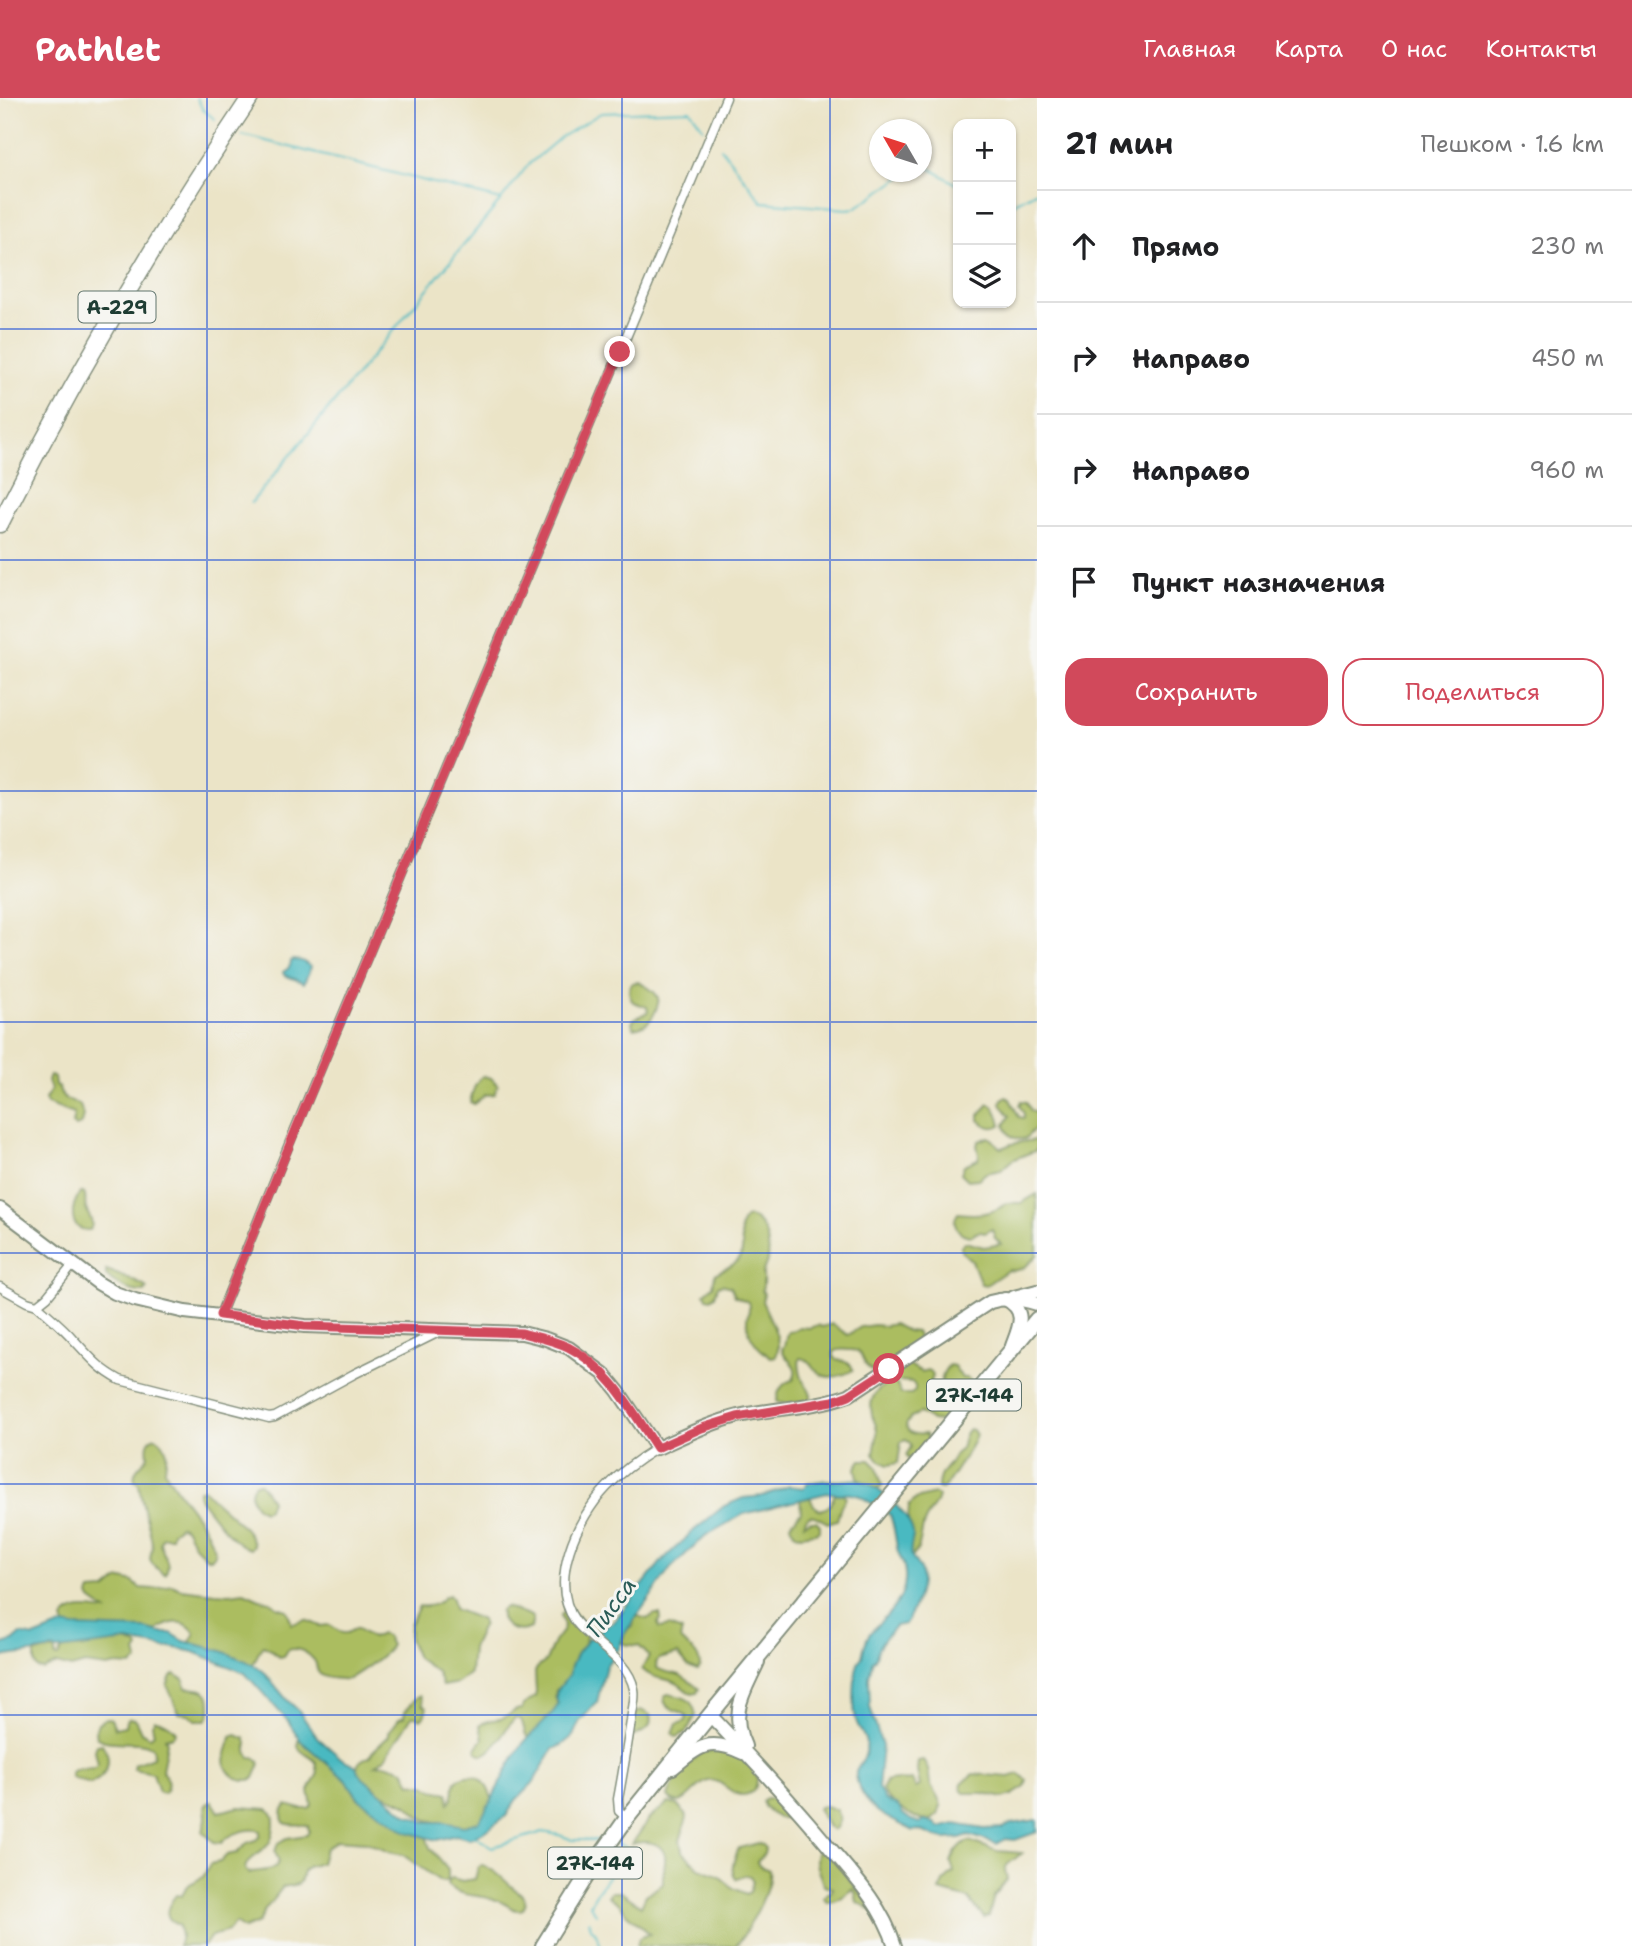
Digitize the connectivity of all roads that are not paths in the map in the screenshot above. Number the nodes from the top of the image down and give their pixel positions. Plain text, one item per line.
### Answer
1 (250, 98) edge
2 (726, 98) edge
3 (0, 524) edge
4 (0, 1209) edge
5 (73, 1265) junction
6 (0, 1287) edge
7 (1037, 1291) edge
8 (1004, 1299) junction
9 (1037, 1304) edge
10 (37, 1305) junction
11 (220, 1315) junction
12 (1037, 1318) edge
13 (442, 1331) junction
14 (1011, 1350) junction
15 (657, 1448) junction
16 (765, 1648) junction
17 (709, 1715) junction
18 (749, 1756) junction
19 (653, 1785) junction
20 (627, 1818) junction
21 (543, 1946) edge
22 (895, 1946) edge

1 - 3 highway, А-229
2 - 11 street
4 - 5 street
5 - 10 street
5 - 11 street
6 - 10 street
7 - 8 street
8 - 9 street
8 - 14 street
8 - 15 street
10 - 13 street
11 - 13 street
12 - 14 main road, 27К-144
13 - 15 street
14 - 16 main road, 27К-144
15 - 20 street
16 - 17 main road, 27К-144
16 - 18 street
17 - 18 street
17 - 19 main road, 27К-144
18 - 19 street
18 - 22 street
19 - 20 main road, 27К-144
20 - 21 main road, 27К-144

